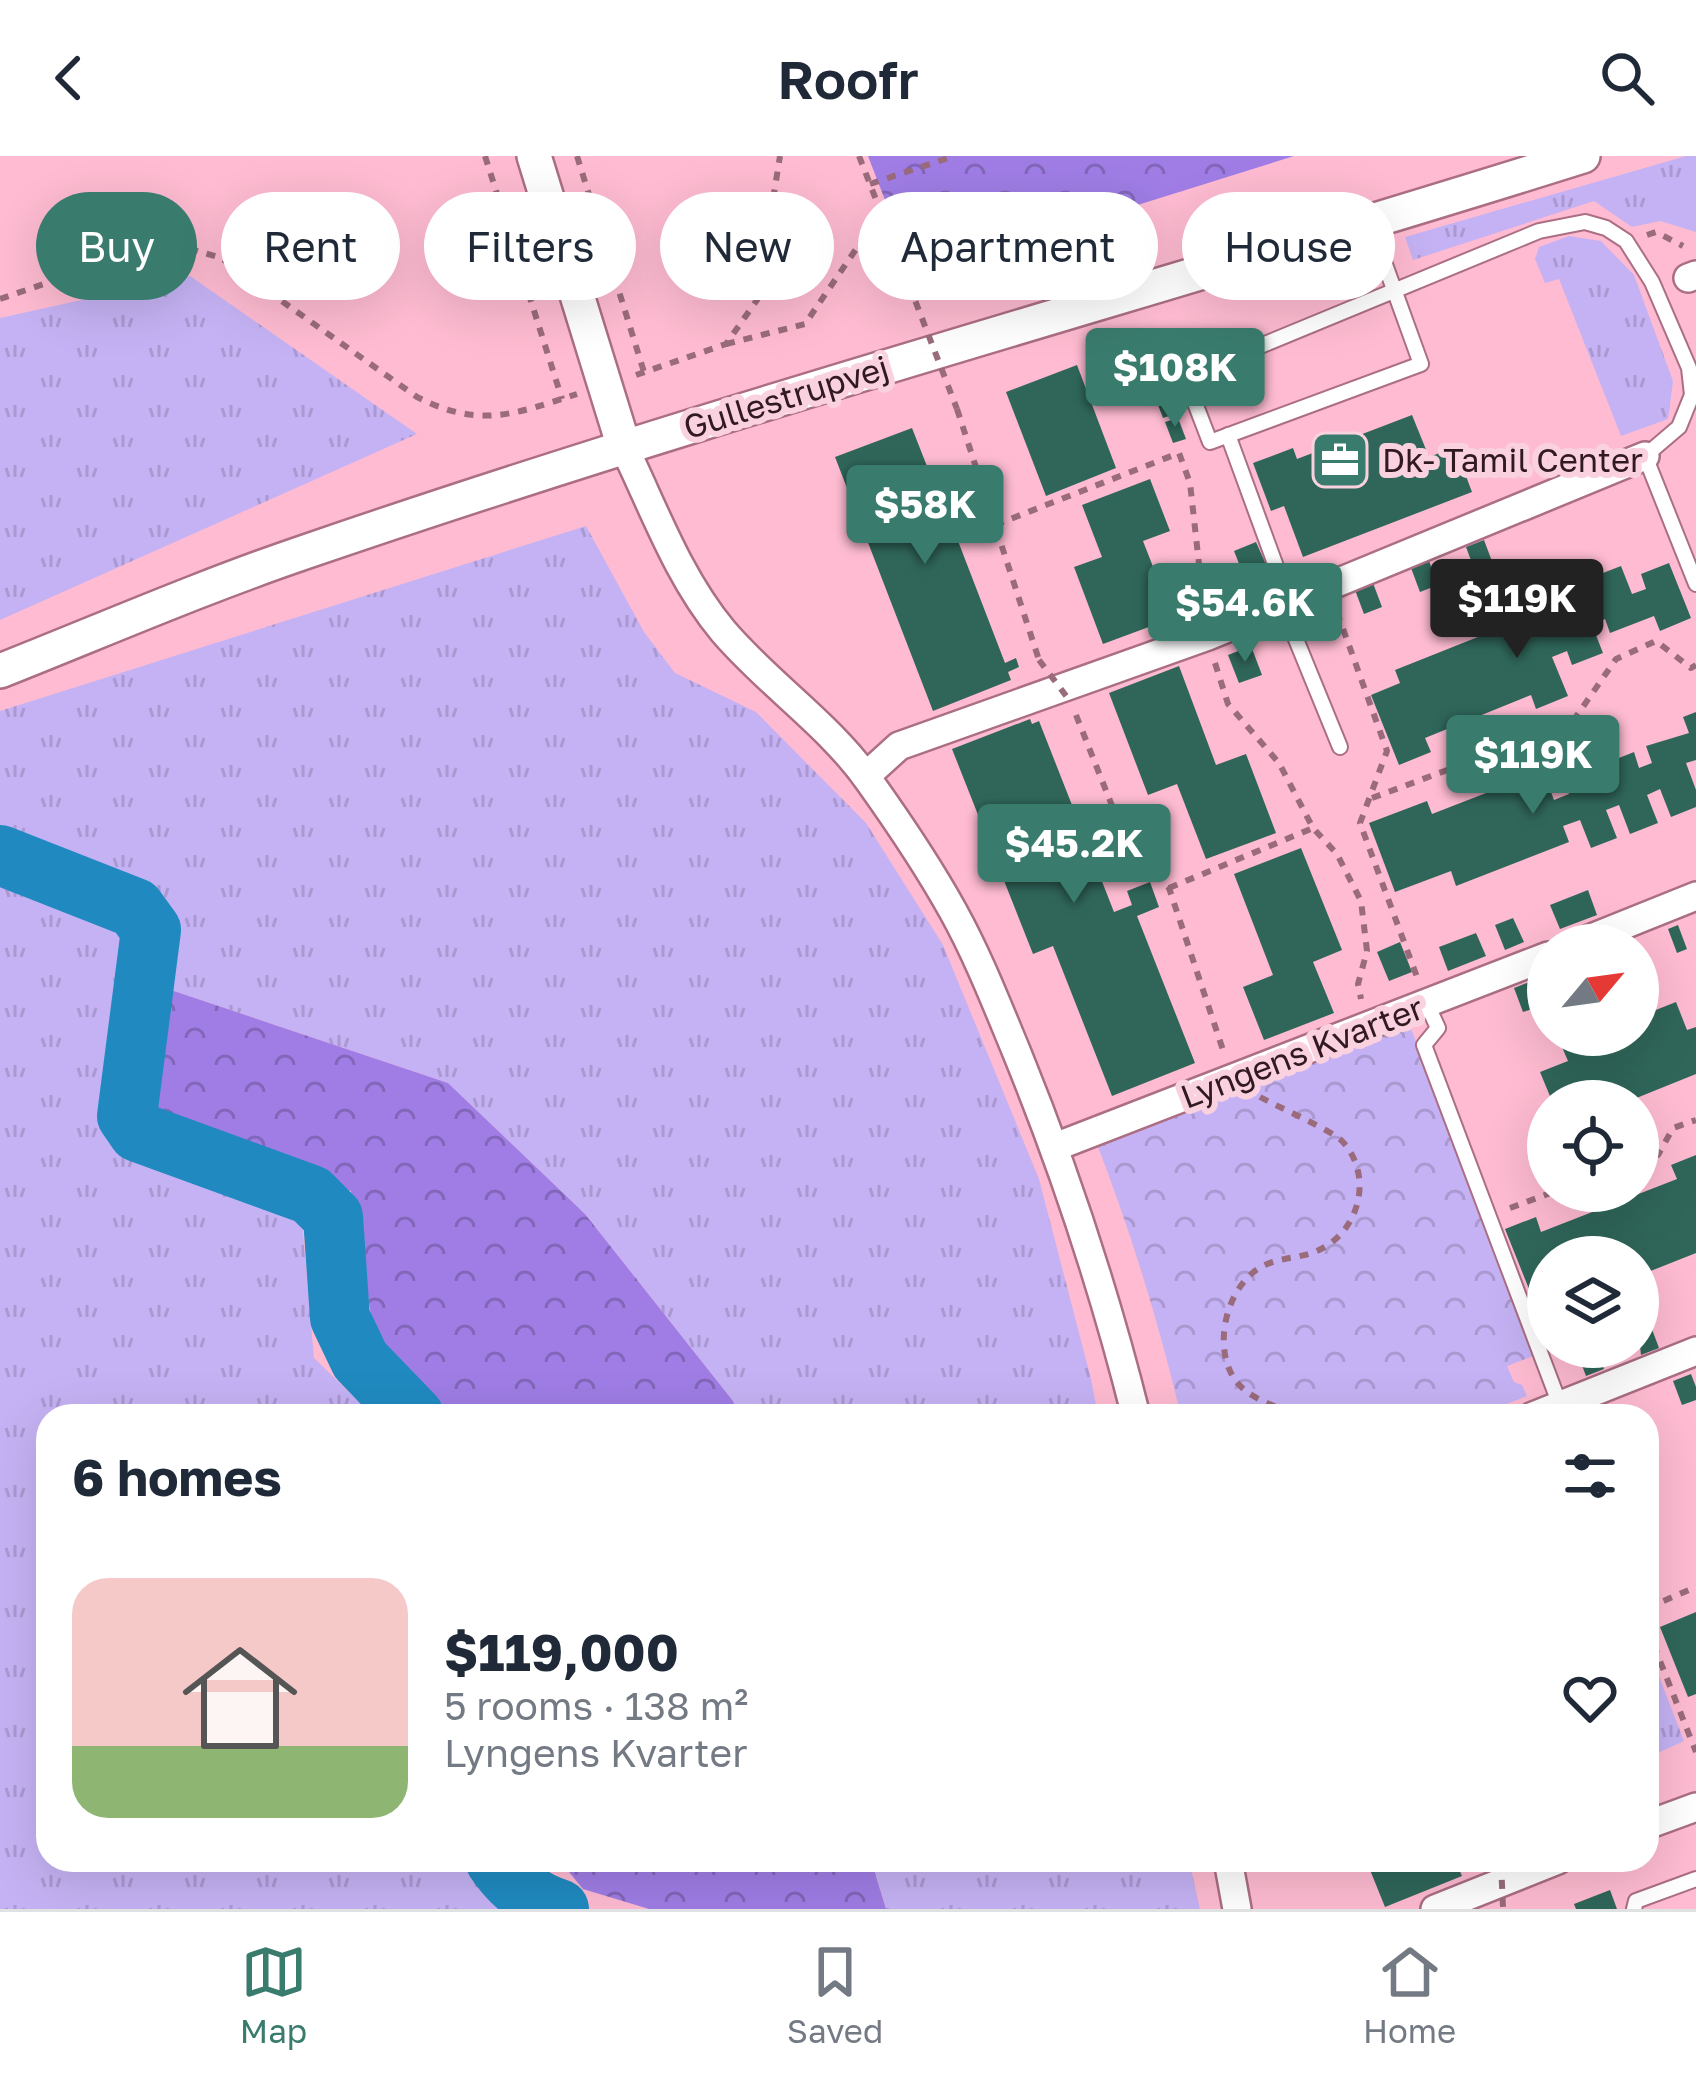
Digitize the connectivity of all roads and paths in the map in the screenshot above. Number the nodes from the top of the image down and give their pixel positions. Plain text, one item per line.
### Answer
1 (485, 156) edge
2 (534, 156) edge
3 (577, 156) edge
4 (780, 156) edge
5 (859, 156) edge
6 (954, 156) edge
7 (1582, 156) edge
8 (870, 184) junction
9 (873, 192) edge
10 (1395, 215) edge
11 (1626, 242) junction
12 (858, 246) edge
13 (1693, 269) edge
14 (1182, 278) edge
15 (1395, 291) edge
16 (1395, 297) edge
17 (0, 299) edge
18 (915, 300) edge
19 (1374, 300) edge
20 (726, 344) junction
21 (644, 372) junction
22 (605, 385) junction
23 (562, 399) junction
24 (1228, 435) junction
25 (625, 447) junction
26 (1645, 456) junction
27 (995, 525) junction
28 (1696, 584) edge
29 (1328, 586) junction
30 (1286, 604) junction
31 (1208, 636) junction
32 (1696, 664) edge
33 (0, 671) edge
34 (1070, 700) dead end
35 (1340, 747) dead end
36 (866, 776) junction
37 (1370, 799) junction
38 (1313, 828) junction
39 (1169, 888) dead end
40 (1696, 896) edge
41 (1626, 924) edge
42 (1527, 964) edge
43 (1427, 1004) junction
44 (1367, 1027) junction
45 (1696, 1120) edge
46 (1055, 1147) junction
47 (1659, 1153) edge
48 (1527, 1202) edge
49 (1490, 1215) junction
50 (1696, 1351) edge
51 (1133, 1404) edge
52 (1560, 1404) edge
53 (1563, 1404) edge
54 (1696, 1587) edge
55 (1659, 1603) edge
56 (1659, 1658) edge
57 (1696, 1752) edge
58 (1696, 1807) edge
59 (1659, 1821) edge
60 (1230, 1872) edge
61 (1501, 1872) edge
62 (1528, 1872) edge
63 (1696, 1879) edge
64 (1503, 1908) edge
65 (1237, 1909) edge
66 (1436, 1909) edge
67 (1634, 1909) edge

1 - 23 path
2 - 22 street
3 - 21 path
4 - 20 path
5 - 8 path
6 - 8 path
7 - 10 street, Gullestrupvej
8 - 9 path
11 - 13 path
11 - 15 lane
11 - 26 lane
12 - 20 path
14 - 25 street, Gullestrupvej
16 - 24 lane
17 - 23 path
18 - 27 path, bridge
19 - 24 lane
20 - 21 path
21 - 22 path
22 - 23 path
22 - 25 street
24 - 30 lane
25 - 33 street, Gullestrupvej
25 - 36 street
26 - 28 lane
26 - 29 street
27 - 31 path
27 - 34 path, bridge
29 - 30 street
29 - 37 path
30 - 31 street
30 - 35 lane
31 - 36 street
31 - 38 path
32 - 37 path
36 - 46 street
37 - 43 path
38 - 39 path
38 - 44 path
40 - 41 street
42 - 43 street, Lyngens Kvarter
43 - 44 street, Lyngens Kvarter
43 - 49 lane
44 - 46 street, Lyngens Kvarter
45 - 47 path
46 - 51 street
48 - 49 path
49 - 52 lane
50 - 53 street
54 - 55 path
56 - 57 path
58 - 59 street
60 - 65 street
61 - 64 path, bridge
62 - 66 street
63 - 67 lane

